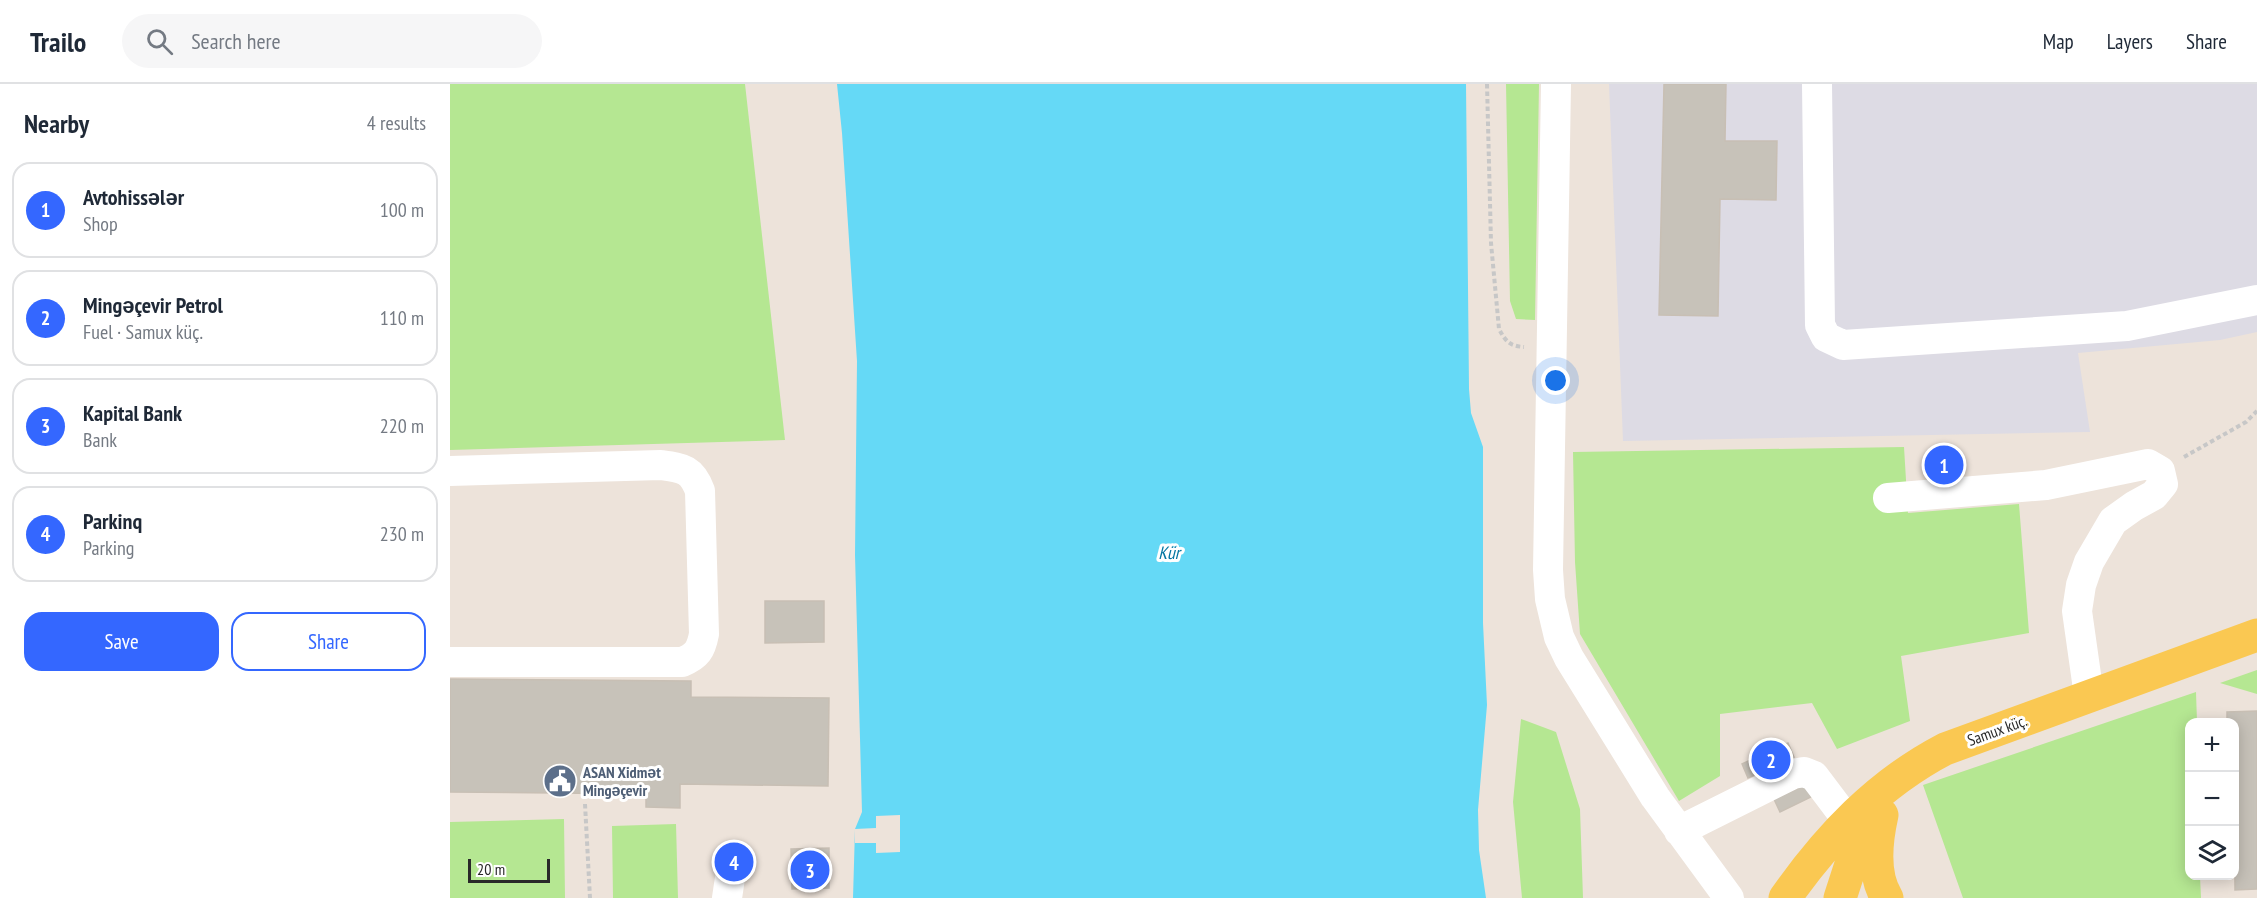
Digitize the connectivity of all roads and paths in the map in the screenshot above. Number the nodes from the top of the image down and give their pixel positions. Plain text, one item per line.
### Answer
1 (1487, 84) edge
2 (1556, 84) edge
3 (1817, 84) edge
4 (2257, 300) edge
5 (1552, 350) junction
6 (2257, 411) edge
7 (450, 471) edge
8 (2160, 471) junction
9 (1888, 498) dead end
10 (2257, 635) edge
11 (450, 662) edge
12 (2089, 696) junction
13 (1893, 780) junction
14 (585, 804) dead end
15 (1854, 828) junction
16 (1679, 831) junction
17 (590, 898) edge
18 (1730, 898) edge
19 (1785, 898) edge
20 (1840, 898) edge
21 (1887, 898) edge

1 - 5 path
2 - 5 street
3 - 4 street
5 - 16 street
6 - 8 path
7 - 11 street
8 - 9 street
8 - 12 street
10 - 12 main road, Samux küç.
12 - 13 main road, Samux küç.
13 - 15 main road, Samux küç.
13 - 21 main road
14 - 17 path
15 - 16 street
15 - 19 main road, Samux küç.
15 - 20 main road
16 - 18 street

